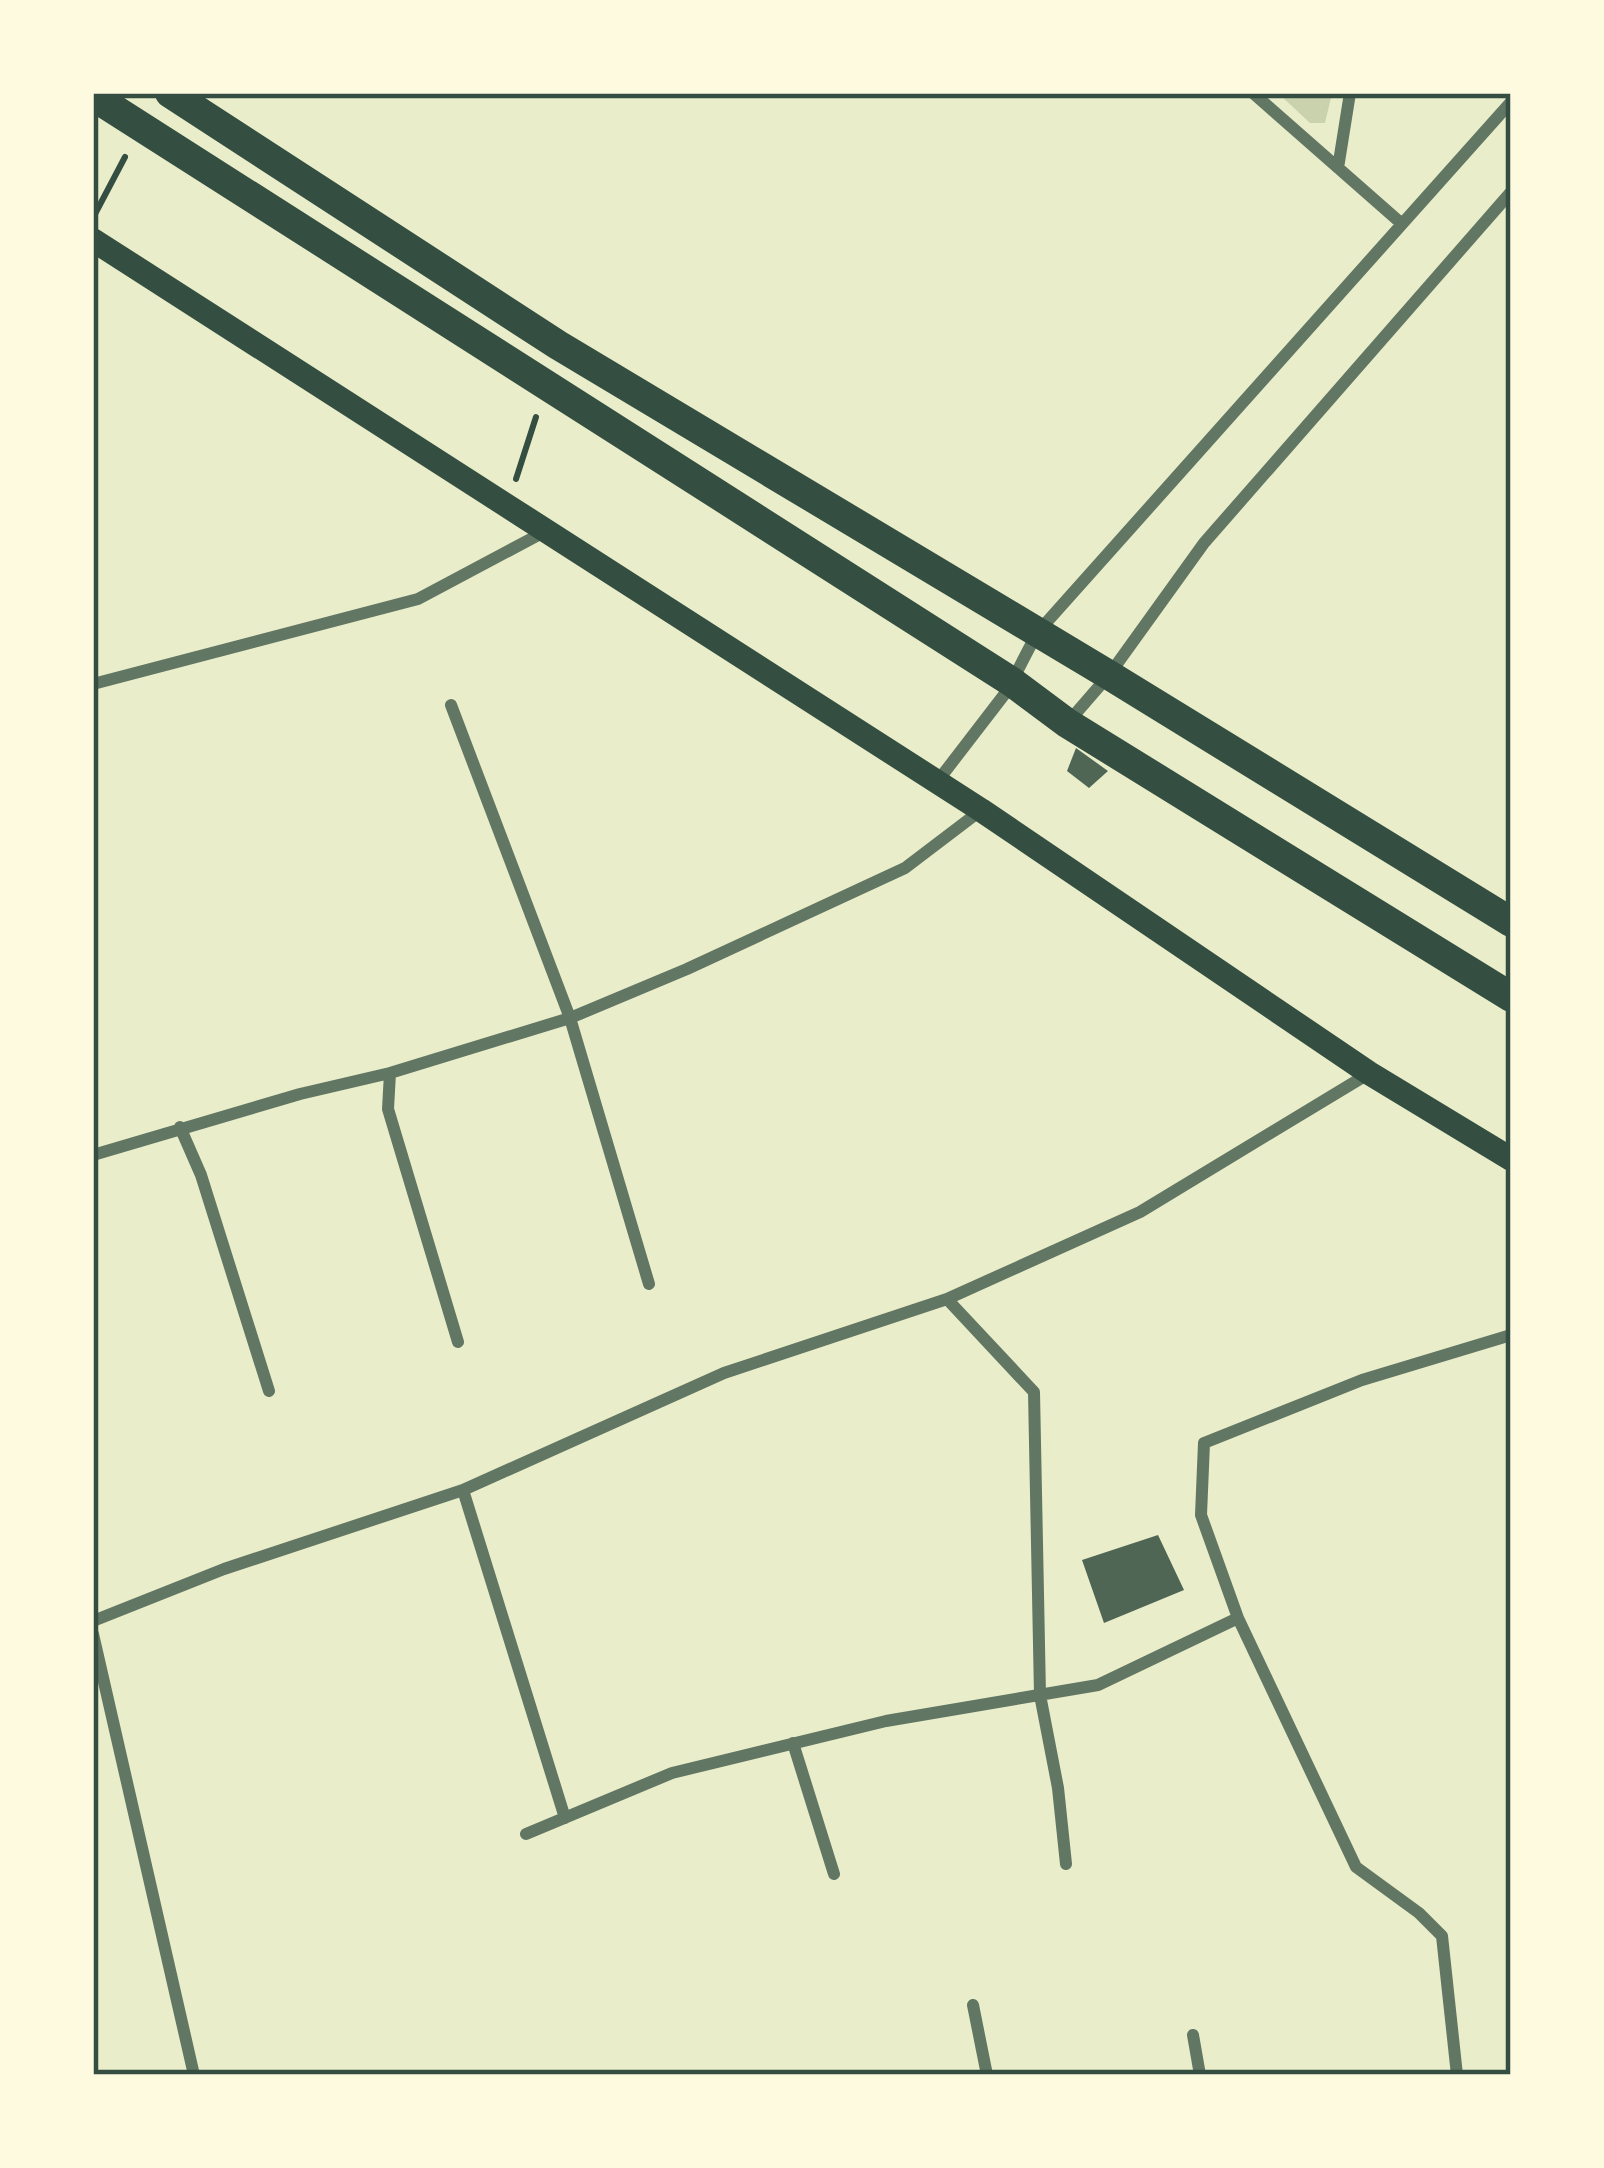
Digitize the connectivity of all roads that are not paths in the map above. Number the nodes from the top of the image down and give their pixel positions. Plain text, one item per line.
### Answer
1 (170, 93) edge
2 (1253, 93) edge
3 (1350, 93) edge
4 (1511, 102) edge
5 (106, 104) edge
6 (1338, 168) junction
7 (1511, 192) edge
8 (1402, 224) junction
9 (93, 240) edge
10 (547, 530) junction
11 (1037, 634) junction
12 (1109, 675) junction
13 (1012, 682) junction
14 (93, 684) edge
15 (451, 705) dead end
16 (1067, 723) junction
17 (938, 782) junction
18 (981, 810) junction
19 (1511, 922) edge
20 (1511, 997) edge
21 (570, 1018) junction
22 (390, 1073) junction
23 (1369, 1073) junction
24 (180, 1127) junction
25 (93, 1155) edge
26 (1511, 1160) edge
27 (649, 1284) dead end
28 (947, 1299) junction
29 (1511, 1335) edge
30 (458, 1342) dead end
31 (269, 1391) dead end
32 (463, 1490) junction
33 (1238, 1618) junction
34 (93, 1621) edge
35 (93, 1634) edge
36 (1040, 1695) junction
37 (793, 1744) junction
38 (565, 1818) junction
39 (526, 1834) dead end
40 (1066, 1864) dead end
41 (834, 1874) dead end
42 (974, 2005) dead end
43 (1193, 2035) dead end
44 (194, 2075) edge
45 (987, 2075) edge
46 (1200, 2075) edge
47 (1457, 2075) edge

1 - 11 main road
2 - 6 street
3 - 6 street
4 - 8 street
5 - 13 main road
6 - 8 street
7 - 12 street
8 - 11 street
9 - 10 main road
10 - 14 street
10 - 17 main road
11 - 12 main road
11 - 13 street
12 - 16 street
12 - 19 main road
13 - 16 main road
13 - 17 street
15 - 21 street
16 - 20 main road
17 - 18 main road
18 - 21 street
18 - 23 main road
21 - 22 street
21 - 27 street
22 - 24 street
22 - 30 street
23 - 26 main road
23 - 28 street
24 - 25 street
24 - 31 street
28 - 32 street
28 - 36 street
29 - 33 street
32 - 34 street
32 - 38 street
33 - 36 street
33 - 47 street
35 - 44 street
36 - 37 street
36 - 40 street
37 - 38 street
37 - 41 street
38 - 39 street
42 - 45 street
43 - 46 street

